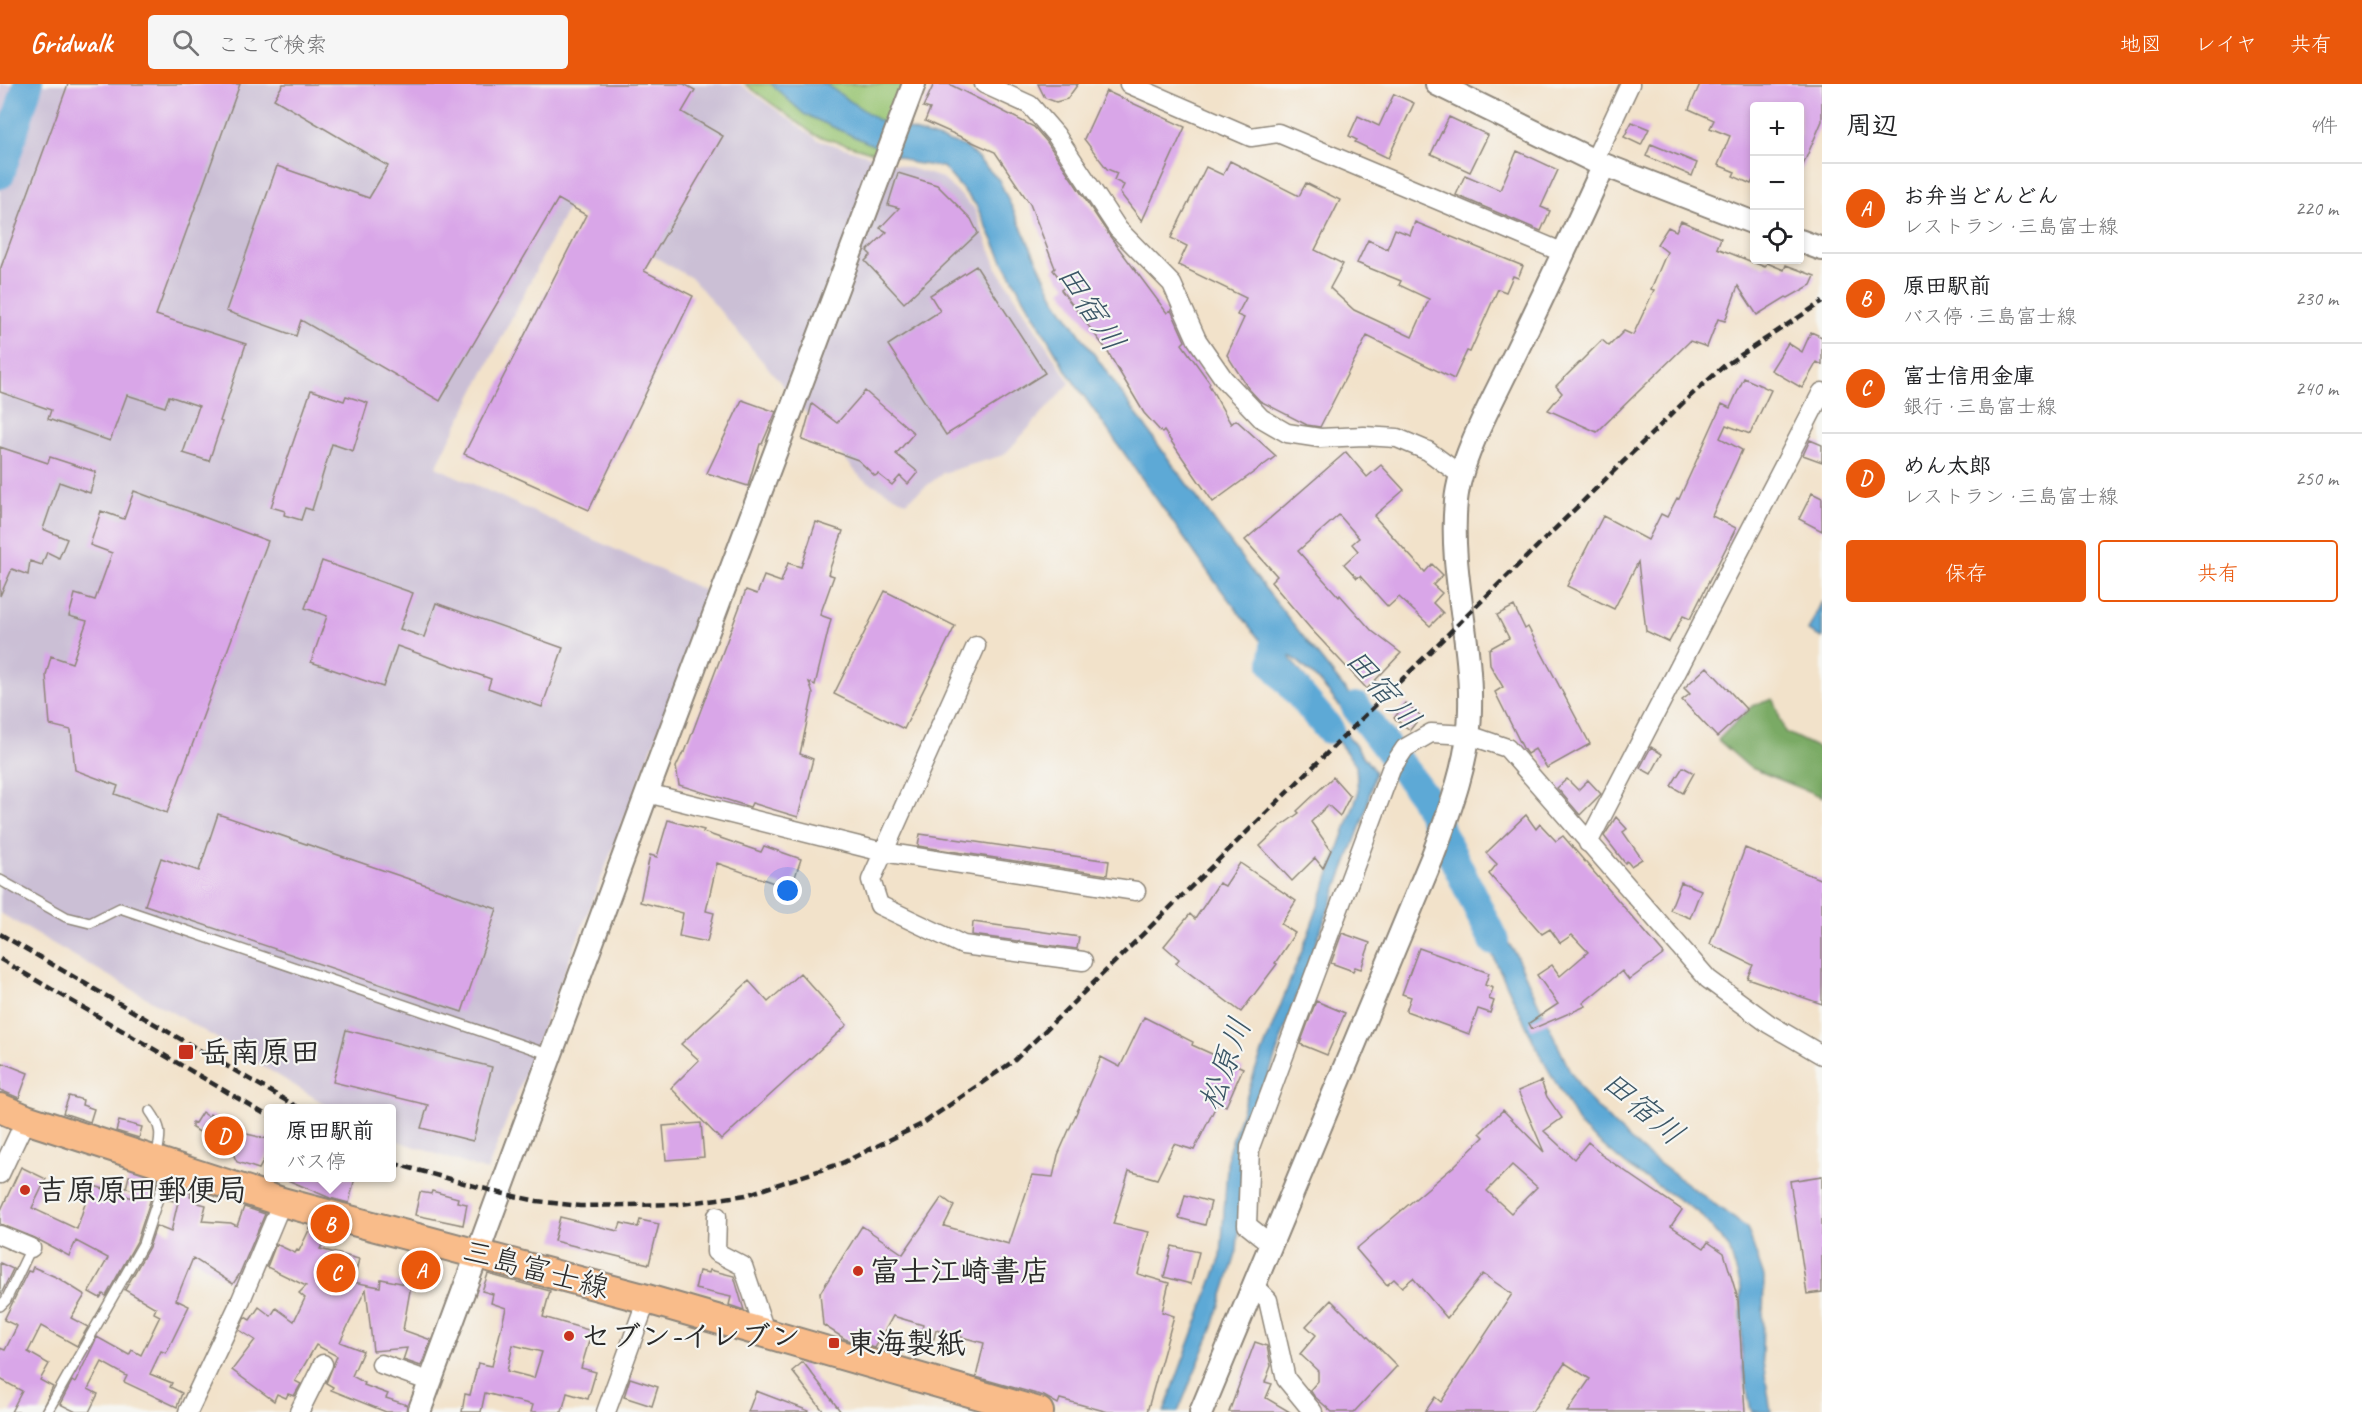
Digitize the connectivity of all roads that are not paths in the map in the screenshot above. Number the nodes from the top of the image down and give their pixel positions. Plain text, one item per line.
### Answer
1 (914, 84) edge
2 (984, 84) edge
3 (1129, 84) edge
4 (1437, 84) edge
5 (1630, 84) edge
6 (1599, 163) junction
7 (1750, 221) edge
8 (1804, 242) edge
9 (1822, 249) edge
10 (1564, 253) junction
11 (1822, 392) edge
12 (1462, 476) junction
13 (976, 646) dead end
14 (1469, 735) junction
15 (647, 793) junction
16 (1588, 843) junction
17 (883, 852) junction
18 (0, 880) edge
19 (1136, 891) dead end
20 (1083, 961) dead end
21 (551, 1054) junction
22 (1822, 1055) edge
23 (0, 1108) edge
24 (150, 1111) dead end
25 (26, 1119) junction
26 (162, 1163) junction
27 (0, 1174) edge
28 (282, 1202) junction
29 (717, 1216) dead end
30 (0, 1235) edge
31 (1272, 1245) junction
32 (31, 1248) joint
33 (479, 1253) junction
34 (1255, 1287) junction
35 (647, 1299) junction
36 (0, 1306) edge
37 (766, 1335) junction
38 (323, 1364) dead end
39 (381, 1364) dead end
40 (430, 1382) junction
41 (47, 1412) edge
42 (188, 1412) edge
43 (299, 1412) edge
44 (419, 1412) edge
45 (606, 1412) edge
46 (1039, 1412) edge
47 (1201, 1412) edge
48 (1312, 1412) edge

1 - 15 street
2 - 12 street
3 - 10 street
4 - 6 street
5 - 6 street
6 - 7 street
6 - 10 street
8 - 9 street
10 - 12 street
11 - 16 street
12 - 14 street
13 - 17 street
14 - 16 street
14 - 31 street
14 - 31 street
15 - 17 street
15 - 21 street
16 - 22 street
17 - 19 street
17 - 20 street
18 - 21 lane
21 - 33 street
23 - 25 main road, 三島富士線
24 - 26 lane
25 - 26 main road, 三島富士線
25 - 27 street
26 - 28 main road, 三島富士線
26 - 41 lane
28 - 33 main road, 三島富士線
28 - 42 street
29 - 37 street
30 - 32 street
31 - 34 street
32 - 36 lane
33 - 35 main road, 三島富士線
33 - 40 street
34 - 47 street
34 - 48 street
35 - 37 main road, 三島富士線
35 - 45 street
37 - 46 main road, 三島富士線
38 - 43 street
39 - 40 street
40 - 44 street

